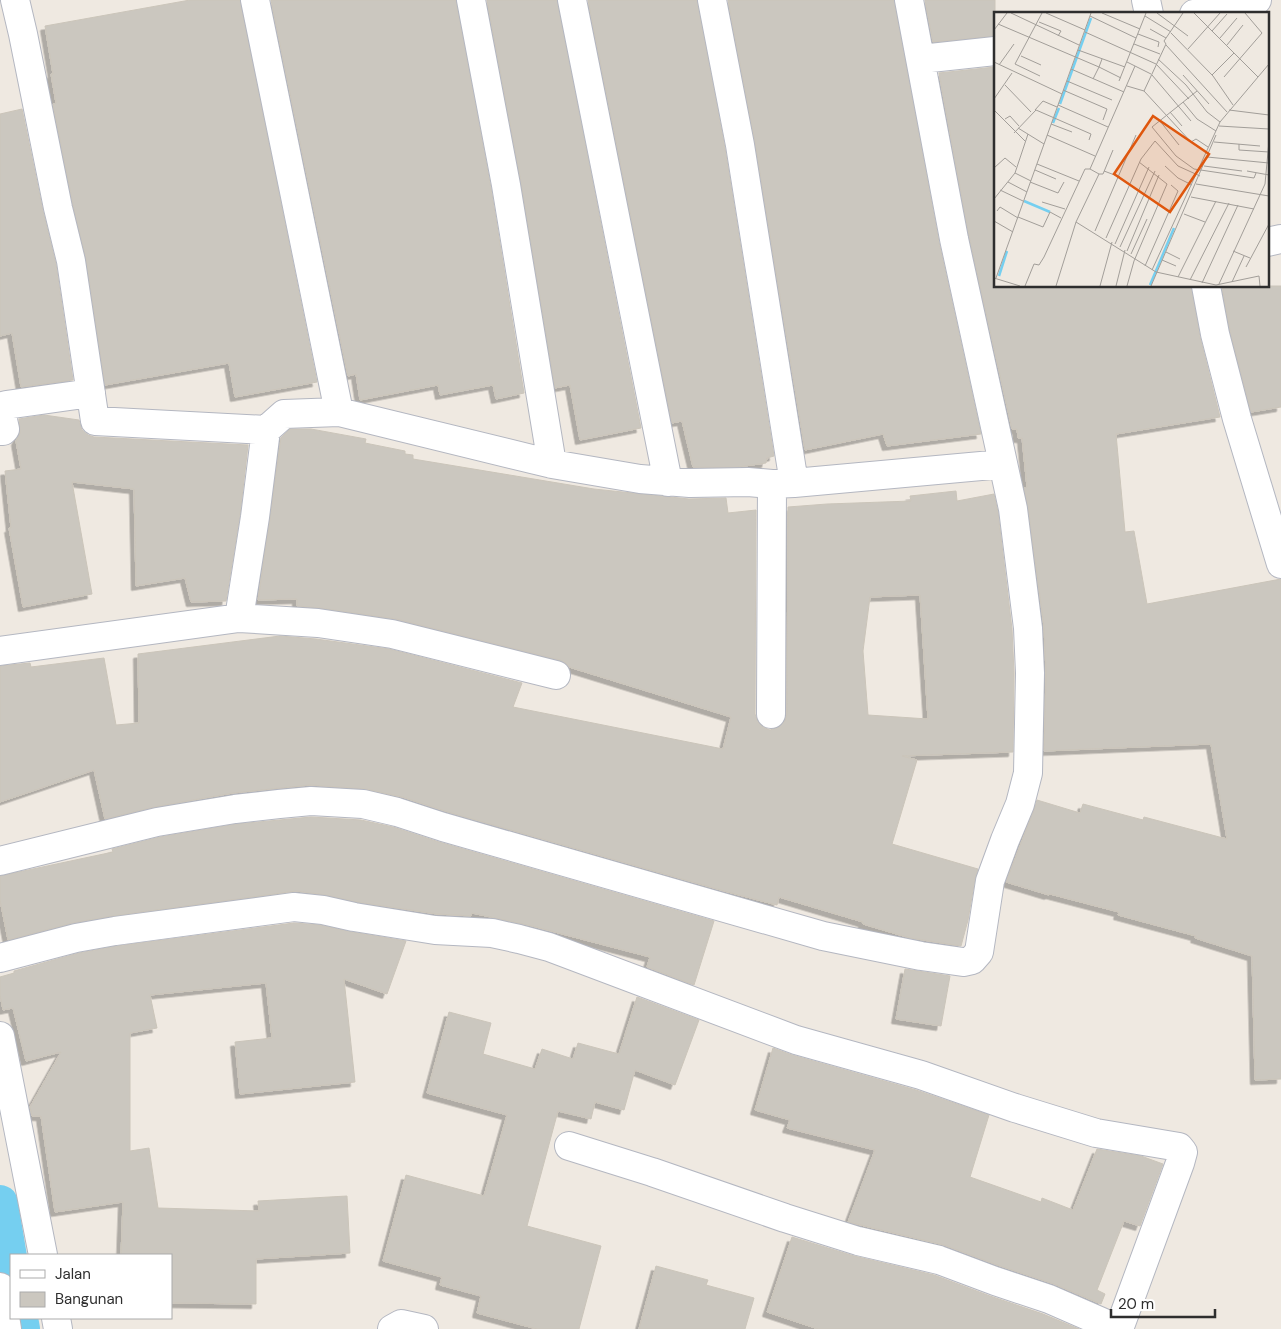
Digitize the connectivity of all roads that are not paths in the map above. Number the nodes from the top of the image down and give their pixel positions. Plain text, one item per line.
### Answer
1 (15, 0) edge
2 (255, 0) edge
3 (471, 0) edge
4 (572, 0) edge
5 (712, 0) edge
6 (909, 0) edge
7 (1257, 0) edge
8 (1203, 12) edge
9 (994, 51) edge
10 (921, 59) junction
11 (1281, 239) edge
12 (1268, 242) edge
13 (1206, 288) edge
14 (91, 393) junction
15 (339, 412) junction
16 (266, 430) junction
17 (0, 431) edge
18 (552, 464) junction
19 (1003, 464) junction
20 (668, 482) junction
21 (783, 483) junction
22 (1281, 564) edge
23 (239, 618) junction
24 (0, 651) edge
25 (556, 675) dead end
26 (772, 714) dead end
27 (0, 861) edge
28 (0, 958) edge
29 (0, 1036) edge
30 (569, 1146) dead end
31 (43, 1254) edge
32 (0, 1287) edge
33 (7, 1329) edge
34 (392, 1329) edge
35 (424, 1329) edge
36 (1118, 1329) edge

1 - 14 street
2 - 15 street
3 - 18 street
4 - 20 street
5 - 21 street
6 - 10 street
7 - 8 street
9 - 10 street
10 - 19 street
11 - 12 street
13 - 22 street
14 - 16 street
14 - 17 street
15 - 16 street
15 - 18 street
16 - 23 street
18 - 20 street
19 - 21 street
19 - 27 street
20 - 21 street
21 - 26 street
23 - 24 street
23 - 25 street
28 - 36 street
29 - 31 street
30 - 36 street
32 - 33 street
34 - 35 street

